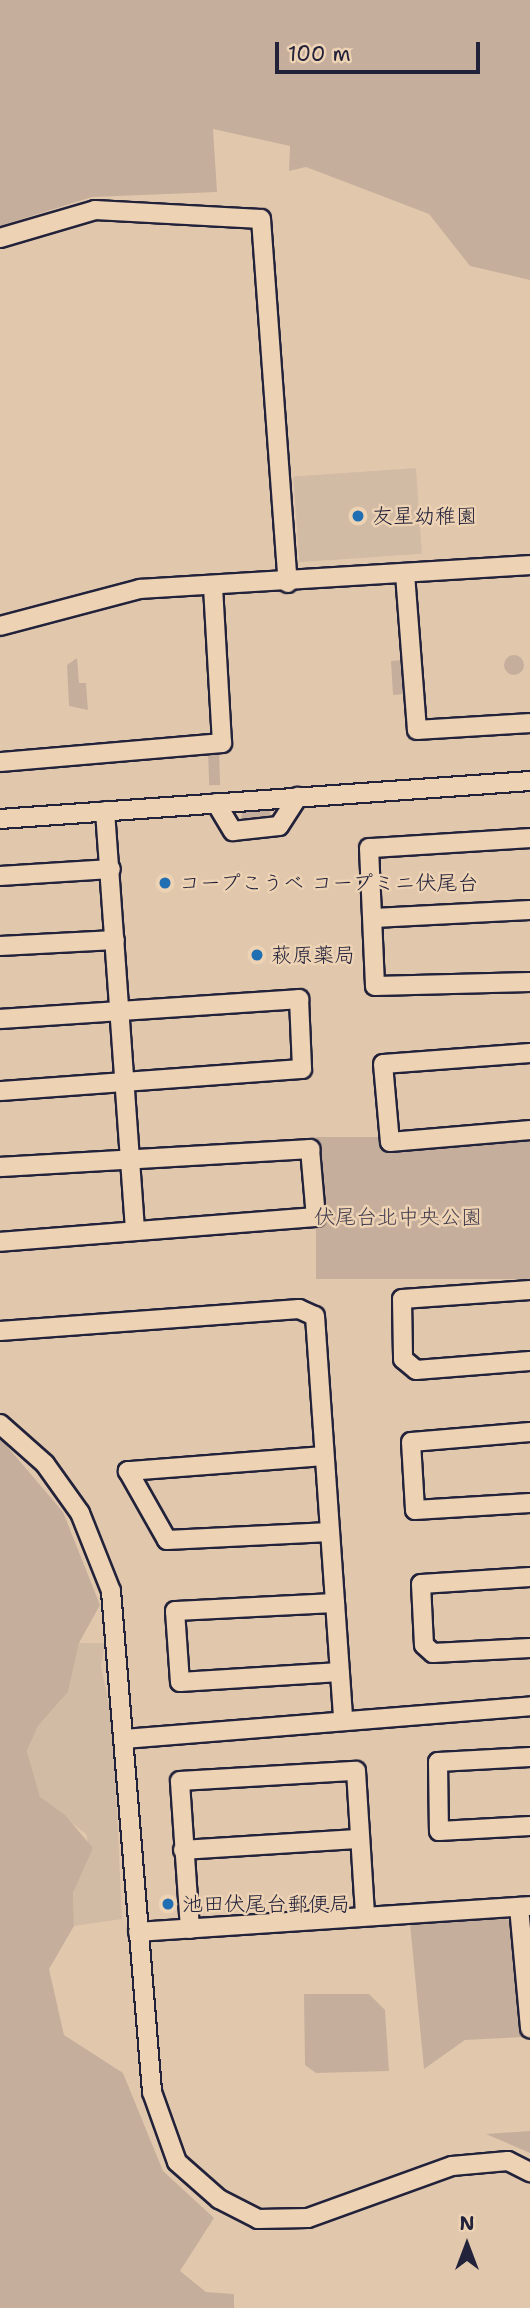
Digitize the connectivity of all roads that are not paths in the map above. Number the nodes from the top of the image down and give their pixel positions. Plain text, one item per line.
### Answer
1 (0, 238) edge
2 (530, 565) edge
3 (405, 574) junction
4 (288, 583) junction
5 (213, 586) junction
6 (0, 626) edge
7 (530, 723) edge
8 (0, 762) edge
9 (530, 781) edge
10 (298, 797) junction
11 (216, 803) junction
12 (105, 811) junction
13 (0, 819) edge
14 (530, 838) edge
15 (111, 869) junction
16 (0, 876) edge
17 (530, 910) edge
18 (374, 918) junction
19 (115, 940) junction
20 (0, 946) edge
21 (530, 982) edge
22 (118, 1011) junction
23 (0, 1019) edge
24 (530, 1053) edge
25 (125, 1082) junction
26 (0, 1091) edge
27 (530, 1130) edge
28 (132, 1160) junction
29 (0, 1167) edge
30 (135, 1231) junction
31 (0, 1242) edge
32 (530, 1290) edge
33 (0, 1331) edge
34 (530, 1361) edge
35 (0, 1424) edge
36 (530, 1432) edge
37 (324, 1456) junction
38 (530, 1503) edge
39 (330, 1532) junction
40 (530, 1577) edge
41 (335, 1603) junction
42 (530, 1648) edge
43 (340, 1672) junction
44 (530, 1706) edge
45 (343, 1720) junction
46 (124, 1739) junction
47 (530, 1757) edge
48 (530, 1826) edge
49 (360, 1839) junction
50 (183, 1850) junction
51 (525, 1906) edge
52 (365, 1916) junction
53 (190, 1929) junction
54 (138, 1932) junction
55 (528, 1974) edge
56 (530, 2029) edge
57 (530, 2172) edge

1 - 4 street
2 - 3 street
3 - 4 street
3 - 7 street
4 - 5 street
5 - 6 street
5 - 8 street
9 - 10 street
10 - 11 street
10 - 11 street
11 - 12 street
12 - 13 street
12 - 15 street
14 - 18 street
15 - 16 street
15 - 19 street
17 - 18 street
18 - 21 street
19 - 20 street
19 - 22 street
22 - 23 street
22 - 25 street
22 - 25 street
24 - 27 street
25 - 26 street
25 - 28 street
28 - 29 street
28 - 30 street
28 - 30 street
30 - 31 street
32 - 34 street
33 - 37 street
35 - 46 street
36 - 38 street
37 - 39 street
37 - 39 street
39 - 41 street
40 - 42 street
41 - 43 street
41 - 43 street
43 - 45 street
44 - 45 street
45 - 46 street
46 - 54 street
47 - 48 street
49 - 50 street
49 - 50 street
49 - 52 street
50 - 53 street
51 - 52 street
51 - 55 street
52 - 53 street
53 - 54 street
54 - 57 street
55 - 56 street

